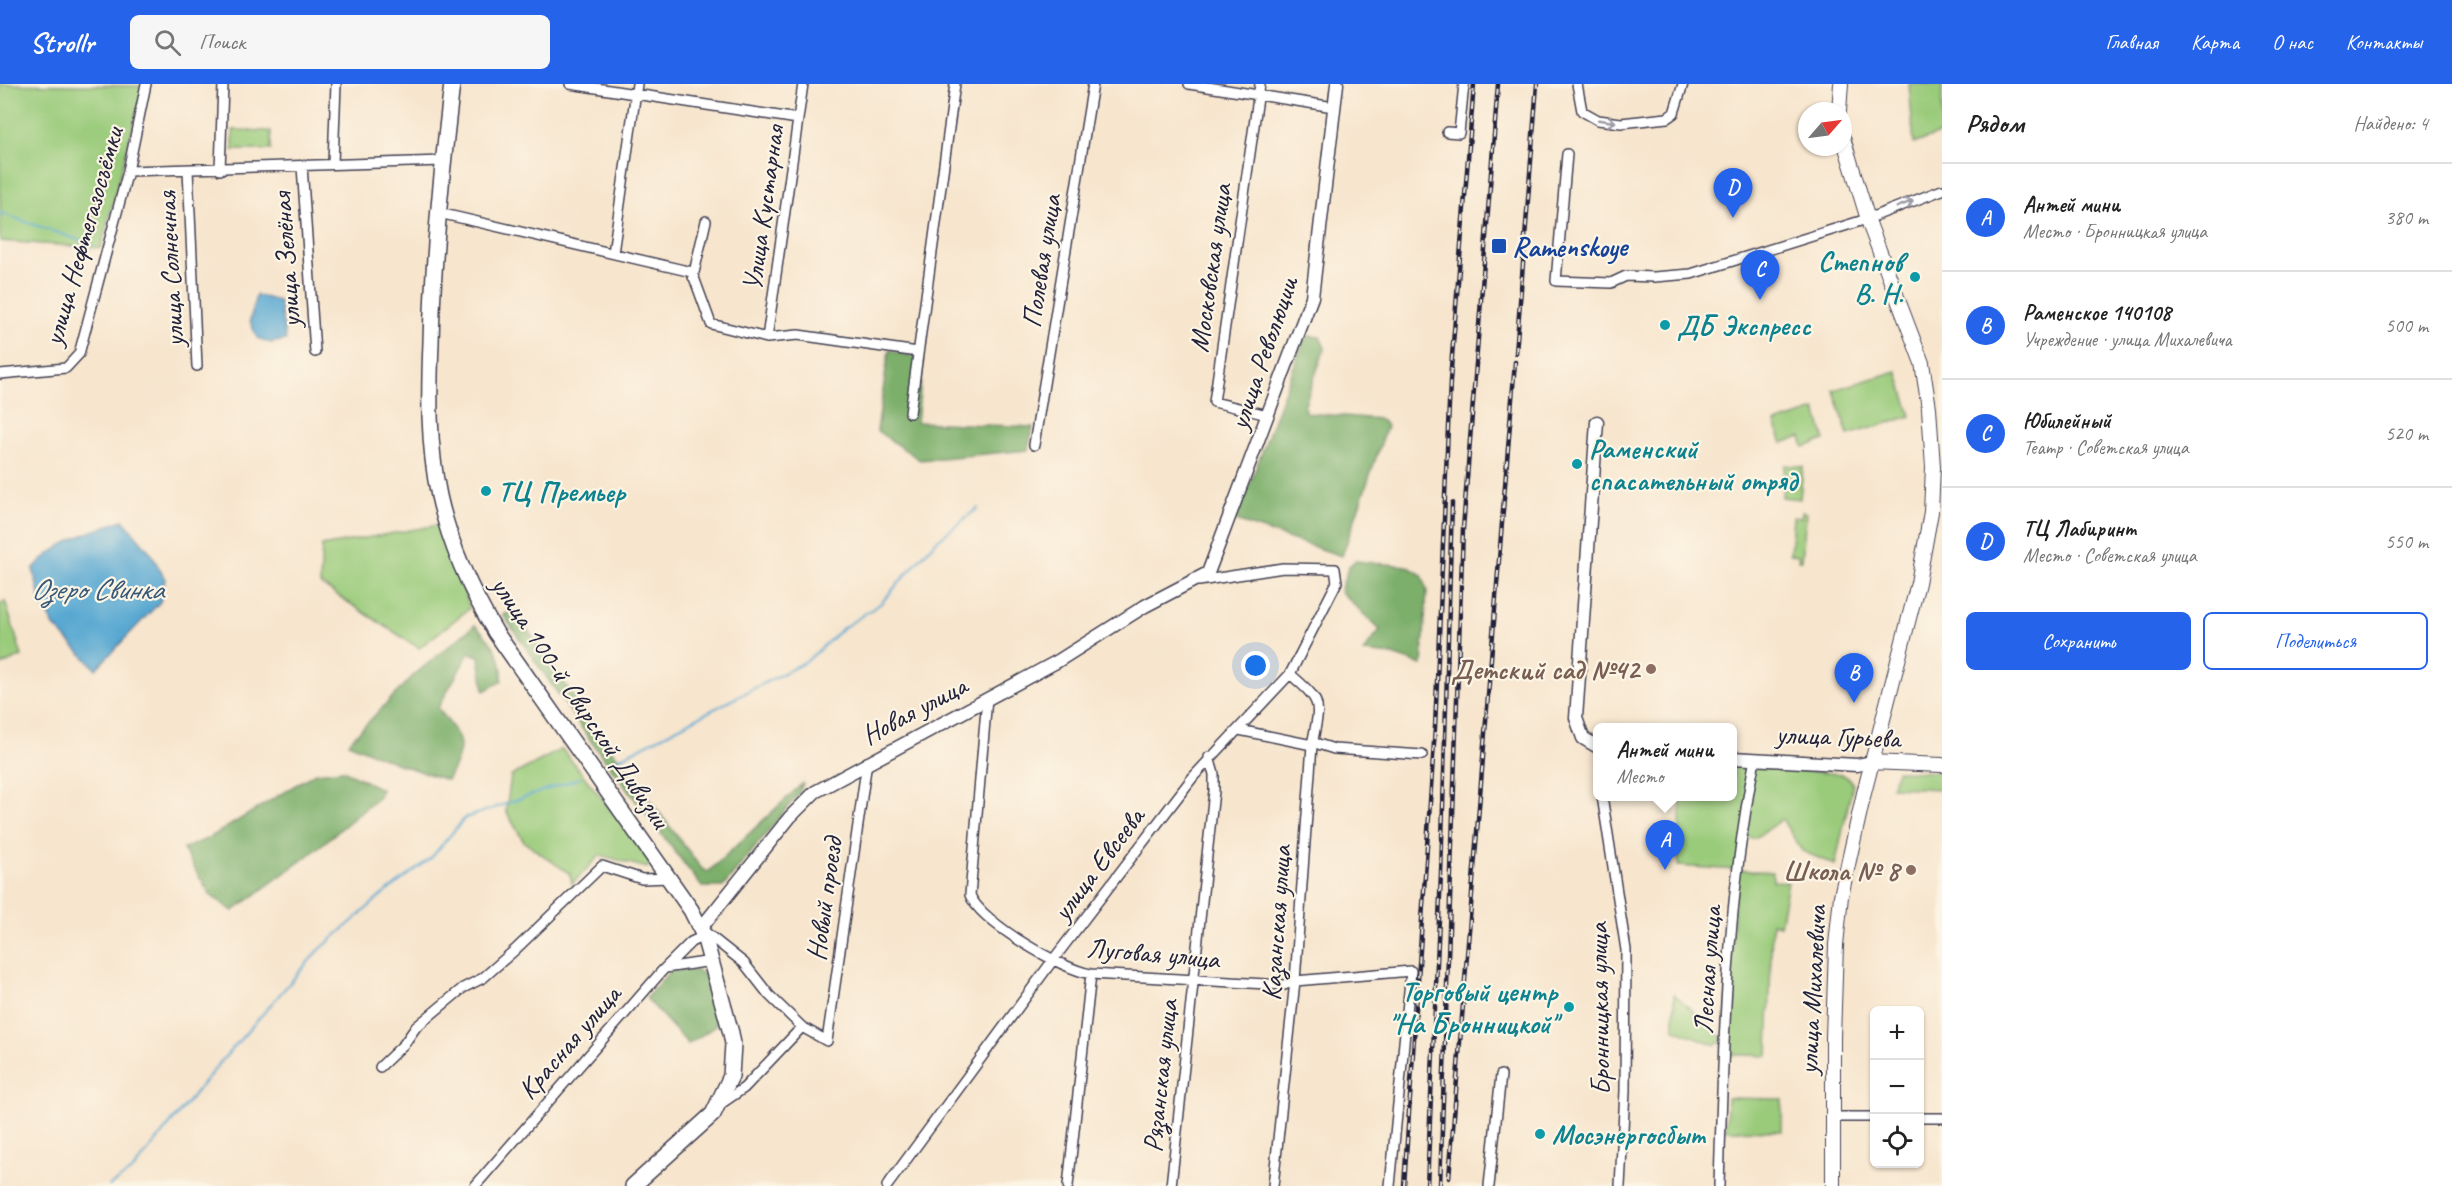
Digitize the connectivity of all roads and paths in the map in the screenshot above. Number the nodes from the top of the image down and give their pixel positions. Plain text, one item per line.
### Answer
1 (146, 84) edge
2 (222, 84) edge
3 (336, 84) edge
4 (452, 84) edge
5 (570, 84) edge
6 (637, 84) edge
7 (803, 84) edge
8 (955, 84) edge
9 (1093, 84) edge
10 (1189, 84) edge
11 (1260, 84) edge
12 (1337, 84) edge
13 (1464, 84) edge
14 (1577, 84) edge
15 (1683, 84) edge
16 (1841, 84) edge
17 (635, 95) junction
18 (1258, 95) junction
19 (1840, 102) edge
20 (1334, 107) junction
21 (798, 119) junction
22 (1448, 132) dead end
23 (1567, 154) dead end
24 (1848, 156) edge
25 (443, 161) junction
26 (333, 164) junction
27 (302, 166) junction
28 (188, 170) junction
29 (220, 170) junction
30 (128, 171) junction
31 (1942, 190) edge
32 (439, 213) junction
33 (1867, 219) junction
34 (706, 221) dead end
35 (613, 253) junction
36 (693, 277) junction
37 (767, 338) junction
38 (315, 352) dead end
39 (918, 352) junction
40 (197, 366) dead end
41 (0, 374) edge
42 (910, 413) dead end
43 (1268, 415) junction
44 (1597, 422) dead end
45 (1034, 445) dead end
46 (1191, 582) junction
47 (1290, 674) junction
48 (987, 698) junction
49 (1239, 730) junction
50 (1593, 744) edge
51 (1312, 746) junction
52 (1422, 755) dead end
53 (1209, 757) junction
54 (1737, 758) edge
55 (1755, 759) junction
56 (867, 762) junction
57 (1871, 762) junction
58 (1942, 765) edge
59 (1603, 801) edge
60 (670, 878) junction
61 (704, 936) junction
62 (1053, 960) junction
63 (712, 961) junction
64 (665, 968) junction
65 (1091, 974) junction
66 (1194, 980) junction
67 (1295, 981) junction
68 (802, 1027) junction
69 (380, 1067) dead end
70 (1501, 1075) dead end
71 (720, 1104) junction
72 (1833, 1117) junction
73 (1870, 1117) edge
74 (1924, 1118) edge
75 (1942, 1118) edge
76 (475, 1186) edge
77 (633, 1186) edge
78 (887, 1186) edge
79 (1068, 1186) edge
80 (1171, 1186) edge
81 (1273, 1186) edge
82 (1390, 1186) edge
83 (1489, 1186) edge
84 (1620, 1186) edge
85 (1719, 1186) edge
86 (1833, 1186) edge

1 - 30 street, улица Нефтегазосъёмки
2 - 29 street, улица Солнечная
3 - 26 street
4 - 25 main road, улица 100-й Свирской Дивизии
5 - 17 street
6 - 17 street
7 - 21 street, Улица Кустарная
8 - 39 street
9 - 45 street, Полевая улица
10 - 18 street
11 - 18 street, Московская улица
12 - 20 street, улица Революции
13 - 22 street
14 -> 15 street
16 - 19 main road
17 - 21 street
17 - 35 street
18 - 20 street
18 - 43 street, Московская улица
20 - 43 street, улица Революции
21 - 37 street, Улица Кустарная
23 - 33 street
24 - 33 main road, улица Михалевича
25 - 26 street
25 - 32 main road, улица 100-й Свирской Дивизии
26 - 27 street
27 - 29 street
27 - 38 street, улица Зелёная
28 - 29 street
28 - 30 street
28 - 40 street, улица Солнечная
30 - 41 street, улица Нефтегазосъёмки
33 -> 31 street
32 - 35 street
32 - 60 main road, улица 100-й Свирской Дивизии
33 - 57 main road, улица Михалевича
34 - 36 street
35 - 36 street
36 - 37 street
37 - 39 street
39 - 42 street
43 - 46 street, улица Революции
44 - 50 street
46 - 47 street, улица Евсеева
46 - 48 street, Новая улица
47 - 49 street, улица Евсеева
47 - 51 street, Казанская улица
48 - 56 street, Новая улица
48 - 62 street, Луговая улица
49 - 51 street
49 - 53 street, улица Евсеева
51 - 52 street
51 - 67 street, Казанская улица
53 - 62 street, улица Евсеева
53 - 66 street, Рязанская улица
54 - 55 street, улица Гурьева
55 - 57 street, улица Гурьева
55 - 85 street, Лесная улица
56 - 61 street, Новая улица
56 - 68 street, Новый проезд
57 - 58 main road, улица Гурьева
57 - 72 main road, улица Михалевича
59 - 84 street, Бронницкая улица
60 - 61 main road, улица 100-й Свирской Дивизии
60 - 69 street
61 - 63 main road, улица 100-й Свирской Дивизии
61 - 64 street, Красная улица
61 - 68 street
62 - 65 street, Луговая улица
62 - 78 street, улица Евсеева
63 - 64 street
63 - 71 main road, улица 100-й Свирской Дивизии
64 - 76 street, Красная улица
65 - 66 street, Луговая улица
65 - 79 street
66 - 67 street, Луговая улица
66 - 80 street, Рязанская улица
67 - 81 street, Казанская улица
67 - 82 street, Луговая улица
68 - 71 street
70 - 83 street
71 - 77 main road, улица 100-й Свирской Дивизии
72 - 73 street
72 - 86 main road, улица Михалевича
74 - 75 street

